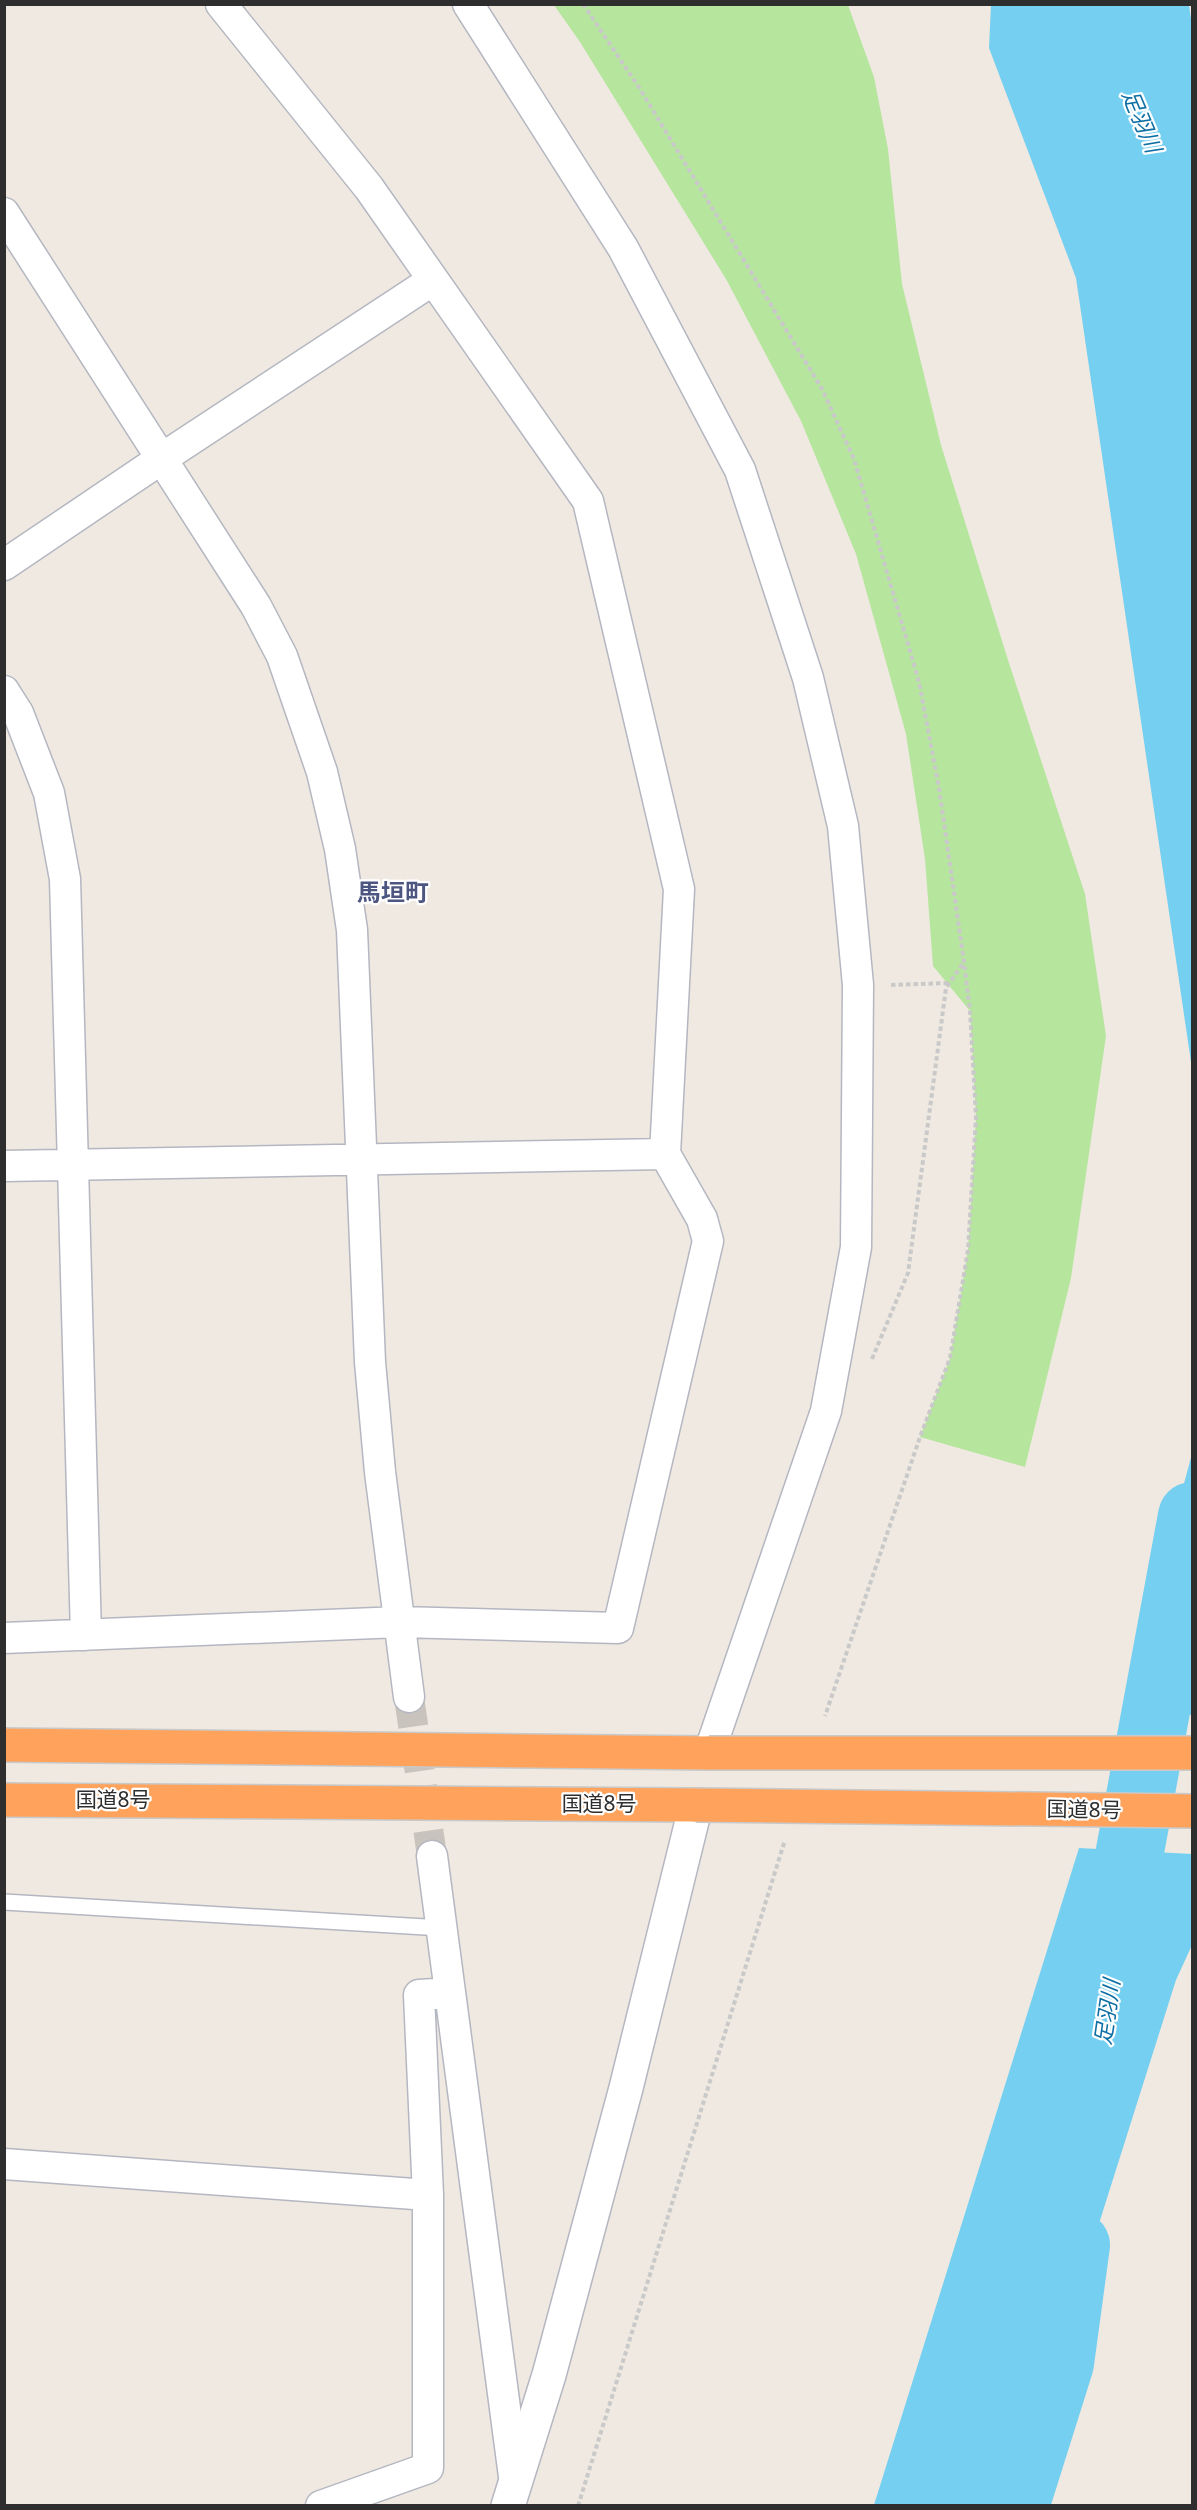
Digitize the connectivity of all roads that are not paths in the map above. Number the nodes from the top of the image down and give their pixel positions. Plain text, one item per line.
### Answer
1 (221, 4) edge
2 (468, 4) edge
3 (4, 213) edge
4 (433, 280) junction
5 (161, 459) junction
6 (4, 565) edge
7 (4, 691) edge
8 (665, 1154) junction
9 (361, 1158) junction
10 (73, 1164) junction
11 (4, 1166) edge
12 (400, 1622) junction
13 (86, 1635) junction
14 (4, 1638) edge
15 (409, 1697) tunnel mouth
16 (4, 1745) edge
17 (709, 1753) junction
18 (1192, 1753) edge
19 (4, 1800) edge
20 (696, 1804) junction
21 (1192, 1811) edge
22 (432, 1856) tunnel mouth
23 (4, 1902) edge
24 (442, 1928) junction
25 (450, 1993) junction
26 (4, 2164) edge
27 (428, 2195) junction
28 (512, 2495) edge
29 (321, 2505) edge

1 - 4 street
2 - 17 street
3 - 5 street
4 - 5 street
4 - 8 street
5 - 6 street
5 - 9 street
7 - 10 street
8 - 9 street
8 - 12 street
9 - 10 street
9 - 12 street
10 - 11 street
10 - 13 street
12 - 13 street
12 - 15 street
13 - 14 street
16 - 17 highway
17 - 18 highway, bridge
19 - 20 highway, 国道8号
20 - 21 highway, 国道8号, bridge
20 - 28 street
22 - 24 street
23 - 24 lane
24 - 25 street
25 - 27 street
25 - 28 street
26 - 27 street
27 - 29 street

